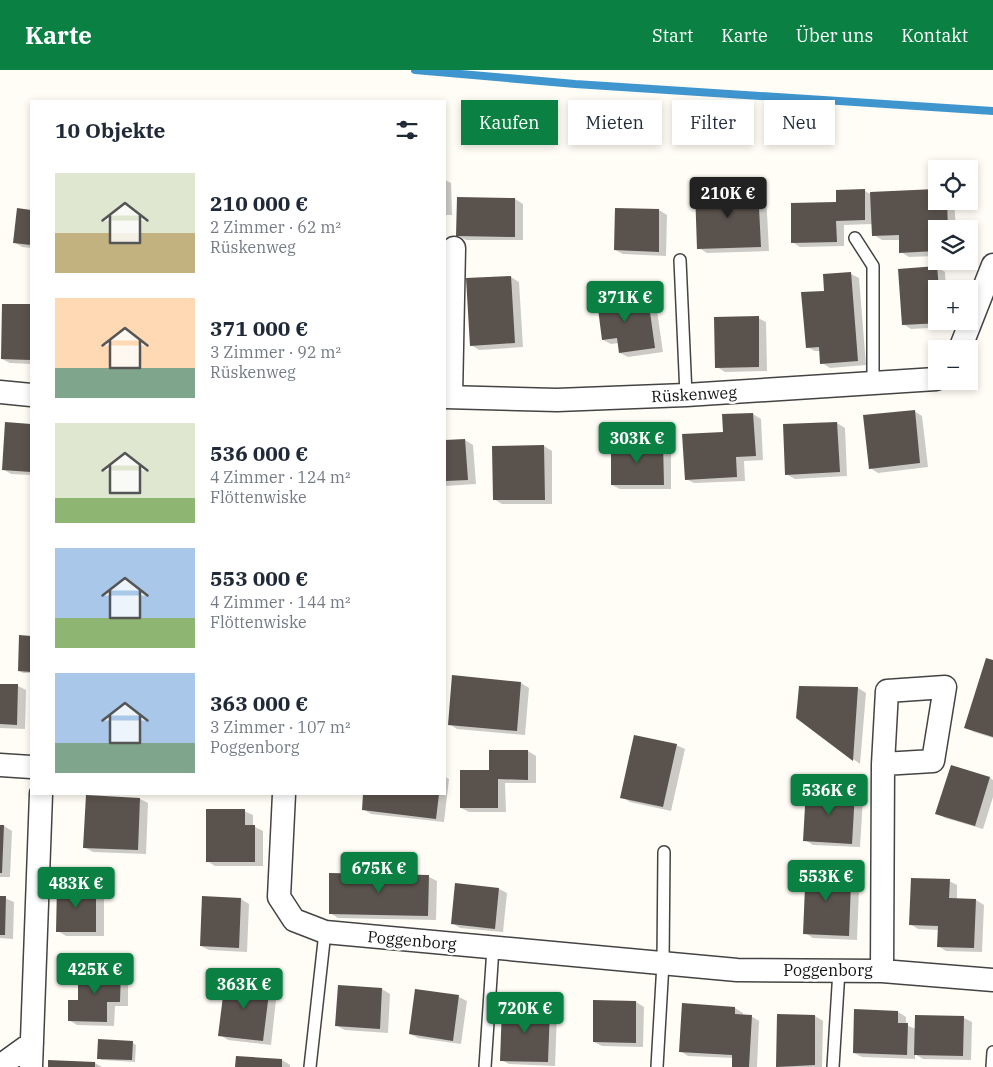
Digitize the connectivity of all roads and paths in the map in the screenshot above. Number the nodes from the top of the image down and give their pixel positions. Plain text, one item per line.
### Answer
1 (855, 238) dead end
2 (454, 248) dead end
3 (680, 260) dead end
4 (993, 265) edge
5 (964, 340) edge
6 (928, 379) edge
7 (873, 384) junction
8 (0, 392) edge
9 (30, 395) edge
10 (686, 395) junction
11 (448, 397) edge
12 (883, 764) dead end
13 (0, 765) edge
14 (30, 767) edge
15 (41, 795) edge
16 (284, 795) edge
17 (664, 852) dead end
18 (325, 932) junction
19 (493, 948) junction
20 (663, 963) junction
21 (839, 970) junction
22 (882, 970) junction
23 (993, 980) edge
24 (32, 1043) junction
25 (993, 1052) edge
26 (0, 1066) edge
27 (31, 1067) edge
28 (310, 1067) edge
29 (485, 1067) edge
30 (657, 1067) edge
31 (833, 1067) edge
32 (992, 1067) edge

1 - 7 lane
2 - 11 street, Rüskenweg
3 - 10 lane
4 - 5 street
6 - 7 street, Rüskenweg
7 - 10 street, Rüskenweg
8 - 9 street
10 - 11 street, Rüskenweg
12 - 22 street
13 - 14 street
15 - 24 street
16 - 18 street, Poggenborg
17 - 20 lane
18 - 19 street, Poggenborg
18 - 28 lane
19 - 20 street, Poggenborg
19 - 29 lane
20 - 21 street, Poggenborg
20 - 30 lane
21 - 22 street, Poggenborg
21 - 31 lane
22 - 23 street, Poggenborg
24 - 26 street
24 - 27 street
25 - 32 lane

